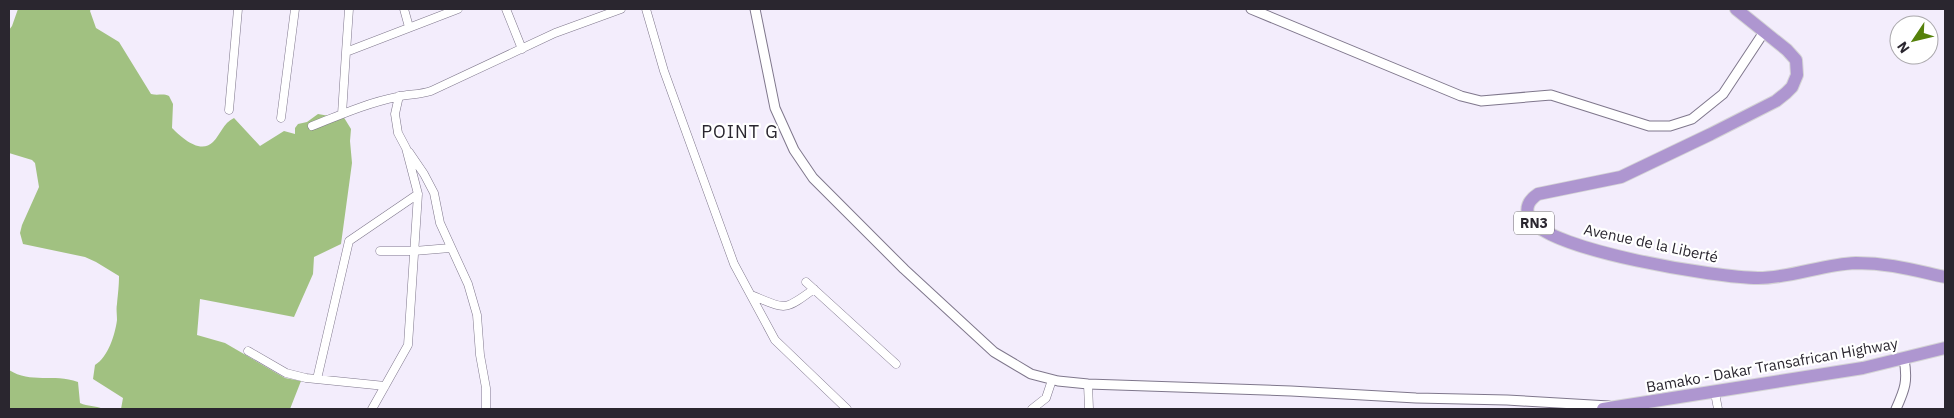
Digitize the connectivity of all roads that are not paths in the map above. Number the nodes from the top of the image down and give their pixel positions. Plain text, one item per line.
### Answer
1 (238, 9) edge
2 (294, 9) edge
3 (349, 9) edge
4 (404, 9) edge
5 (458, 9) edge
6 (506, 9) edge
7 (621, 9) edge
8 (646, 9) edge
9 (755, 9) edge
10 (1251, 9) edge
11 (1736, 9) edge
12 (409, 27) junction
13 (1764, 32) junction
14 (522, 49) junction
15 (346, 52) junction
16 (399, 96) junction
17 (229, 110) dead end
18 (342, 114) junction
19 (281, 118) dead end
20 (312, 126) dead end
21 (406, 148) junction
22 (418, 194) junction
23 (450, 248) junction
24 (380, 251) dead end
25 (414, 251) junction
26 (1945, 277) edge
27 (806, 282) dead end
28 (814, 289) junction
29 (751, 296) junction
30 (1945, 348) edge
31 (248, 351) dead end
32 (1904, 359) junction
33 (896, 364) dead end
34 (317, 379) junction
35 (1052, 380) junction
36 (1088, 384) junction
37 (385, 386) junction
38 (1715, 393) junction
39 (1508, 400) junction
40 (1617, 407) junction
41 (372, 409) edge
42 (486, 409) edge
43 (847, 409) edge
44 (1032, 409) edge
45 (1089, 409) edge
46 (1534, 409) edge
47 (1603, 409) edge
48 (1718, 409) edge
49 (1896, 409) edge

1 - 17 street
2 - 19 street
3 - 15 street
4 - 12 street
5 - 12 street
6 - 14 street
7 - 14 street
8 - 29 street
9 - 35 street
10 - 13 street
11 - 13 highway, Avenue de la Liberté / RN3
12 - 15 street
13 - 26 highway, Avenue de la Liberté / RN3
14 - 16 street
15 - 18 street
16 - 18 street
16 - 21 street
18 - 20 street
21 - 22 street
21 - 23 street
22 - 25 street
22 - 34 street
23 - 25 street
23 - 42 street
24 - 25 street
25 - 37 street
27 - 28 street
28 - 29 street
28 - 33 street
29 - 43 street
30 - 32 highway, Bamako - Dakar Transafrican Highway
31 - 34 street
32 - 38 highway, Bamako - Dakar Transafrican Highway
32 - 49 street
34 - 37 street
35 - 36 street
35 - 44 street
36 - 39 street
36 - 45 street
37 - 41 street
38 - 40 highway, Bamako - Dakar Transafrican Highway
38 - 48 street
39 - 40 street
39 - 46 street
40 - 47 highway, Bamako - Dakar Transafrican Highway

